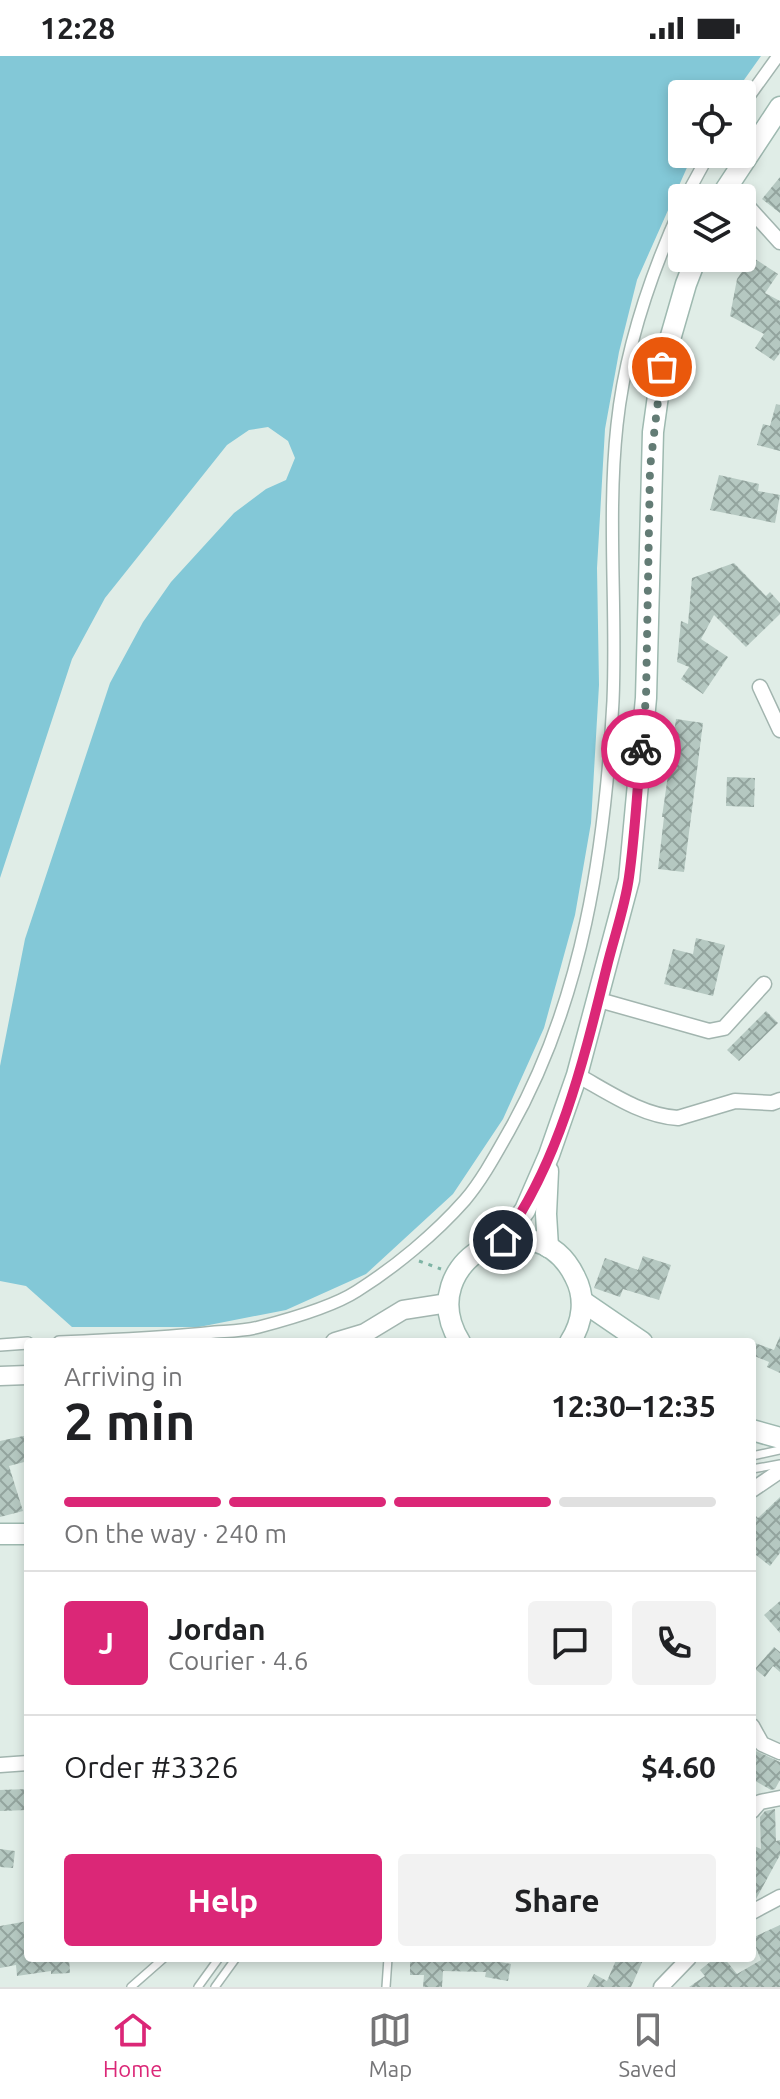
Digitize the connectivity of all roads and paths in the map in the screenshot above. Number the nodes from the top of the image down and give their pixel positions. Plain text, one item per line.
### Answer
1 (778, 56) edge
2 (756, 87) edge
3 (780, 107) edge
4 (739, 184) edge
5 (756, 218) edge
6 (668, 235) edge
7 (780, 242) edge
8 (691, 272) edge
9 (760, 687) dead end
10 (780, 730) edge
11 (764, 984) dead end
12 (599, 1000) junction
13 (577, 1075) junction
14 (780, 1100) edge
15 (549, 1155) junction
16 (503, 1240) junction
17 (548, 1247) junction
18 (404, 1255) junction
19 (456, 1275) junction
20 (582, 1301) junction
21 (448, 1303) junction
22 (140, 1338) edge
23 (348, 1338) edge
24 (457, 1338) edge
25 (572, 1338) edge
26 (636, 1338) edge
27 (24, 1343) edge
28 (0, 1345) edge
29 (24, 1375) edge
30 (0, 1376) edge
31 (756, 1431) edge
32 (780, 1438) edge
33 (780, 1450) edge
34 (756, 1455) edge
35 (780, 1464) edge
36 (756, 1468) edge
37 (780, 1471) edge
38 (756, 1487) edge
39 (0, 1534) edge
40 (24, 1534) edge
41 (756, 1733) edge
42 (780, 1752) edge
43 (24, 1763) edge
44 (0, 1765) edge
45 (780, 1798) edge
46 (756, 1806) edge
47 (780, 1897) edge
48 (756, 1910) edge
49 (159, 1962) edge
50 (216, 1962) edge
51 (233, 1962) edge
52 (388, 1962) edge
53 (685, 1962) edge
54 (131, 1987) edge
55 (198, 1987) edge
56 (215, 1987) edge
57 (386, 1987) edge
58 (661, 1987) edge

1 - 2 street
3 - 4 main road
5 - 7 street
6 - 18 street
8 - 12 main road
9 - 10 street
11 - 12 street
12 - 13 main road
13 - 14 street
13 - 15 main road
15 - 16 main road
15 - 17 main road
16 - 17 main road
16 - 19 main road
17 - 20 main road
18 - 19 path
18 - 22 street
19 - 21 main road
20 - 25 main road
20 - 26 main road
21 - 23 street
21 - 24 main road
27 - 28 street
29 - 30 street
31 - 32 main road
33 - 34 lane
35 - 36 lane
37 - 38 street
39 - 40 main road
41 - 42 street
43 - 44 street
45 - 46 street
47 - 48 street
49 - 54 lane
50 - 55 lane
51 - 56 lane
52 - 57 lane
53 - 58 street

